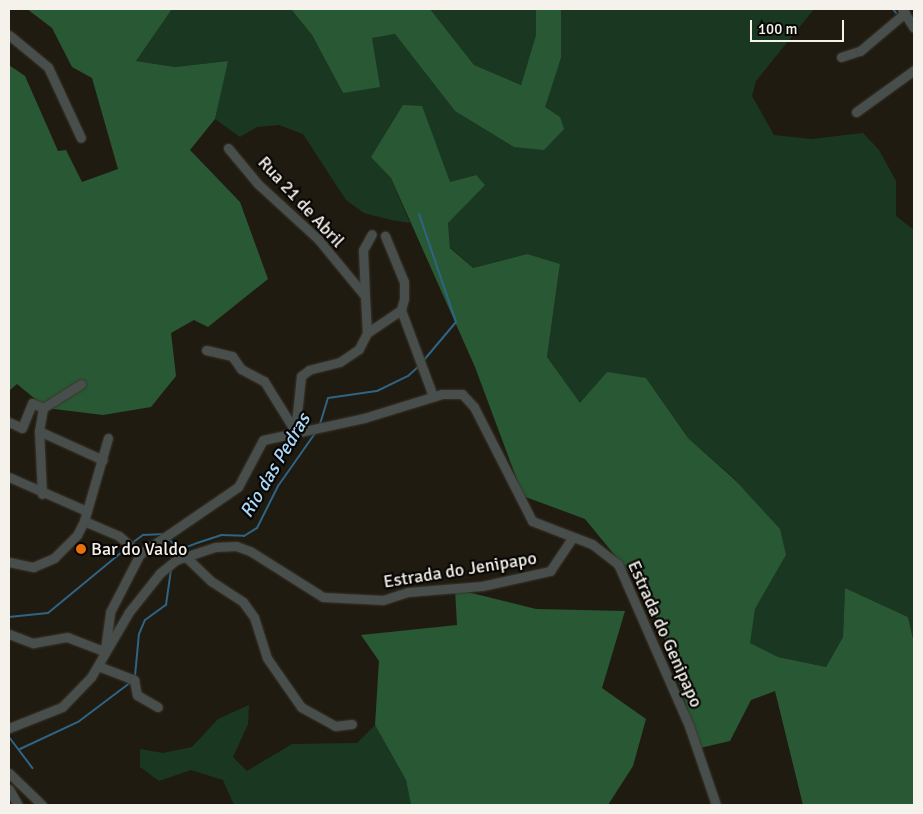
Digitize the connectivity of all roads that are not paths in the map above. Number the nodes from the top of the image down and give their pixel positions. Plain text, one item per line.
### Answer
1 (903, 11) edge
2 (914, 28) edge
3 (9, 35) edge
4 (841, 57) dead end
5 (914, 70) edge
6 (856, 112) dead end
7 (81, 138) dead end
8 (228, 148) dead end
9 (372, 234) dead end
10 (385, 236) dead end
11 (364, 296) junction
12 (401, 310) junction
13 (367, 333) junction
14 (206, 350) dead end
15 (81, 384) dead end
16 (433, 396) junction
17 (43, 408) junction
18 (9, 422) edge
19 (39, 431) junction
20 (295, 432) junction
21 (108, 438) dead end
22 (103, 460) junction
23 (9, 477) edge
24 (42, 494) junction
25 (87, 511) junction
26 (84, 521) junction
27 (572, 538) junction
28 (140, 554) junction
29 (186, 557) junction
30 (9, 562) edge
31 (9, 634) edge
32 (105, 650) junction
33 (98, 666) junction
34 (158, 707) dead end
35 (352, 724) dead end
36 (9, 728) edge
37 (9, 773) edge
38 (9, 789) edge
39 (18, 805) edge
40 (42, 805) edge
41 (716, 805) edge

1 - 2 street
1 - 4 street
3 - 7 street
5 - 6 street
8 - 11 street, Rua 21 de Abril
9 - 11 street
10 - 12 street
11 - 13 street
12 - 13 street
12 - 16 street
13 - 20 street
14 - 20 street
15 - 17 street
16 - 20 street, Estrada do Genipapo
16 - 27 street, Estrada do Genipapo
17 - 18 street
17 - 19 street
19 - 22 street
19 - 24 street
20 - 28 street, Estrada do Genipapo
21 - 22 street
22 - 25 street
23 - 24 street
24 - 25 street
25 - 26 street
26 - 28 street
26 - 30 street
27 - 29 street, Estrada do Jenipapo
27 - 41 street, Estrada do Genipapo
28 - 32 street, Estrada do Genipapo
29 - 32 street, Estrada do Jenipapo
29 - 35 street
31 - 32 street
32 - 33 street, Estrada do Jenipapo
33 - 34 street
33 - 36 street, Estrada do Jenipapo
37 - 40 street
38 - 39 street

